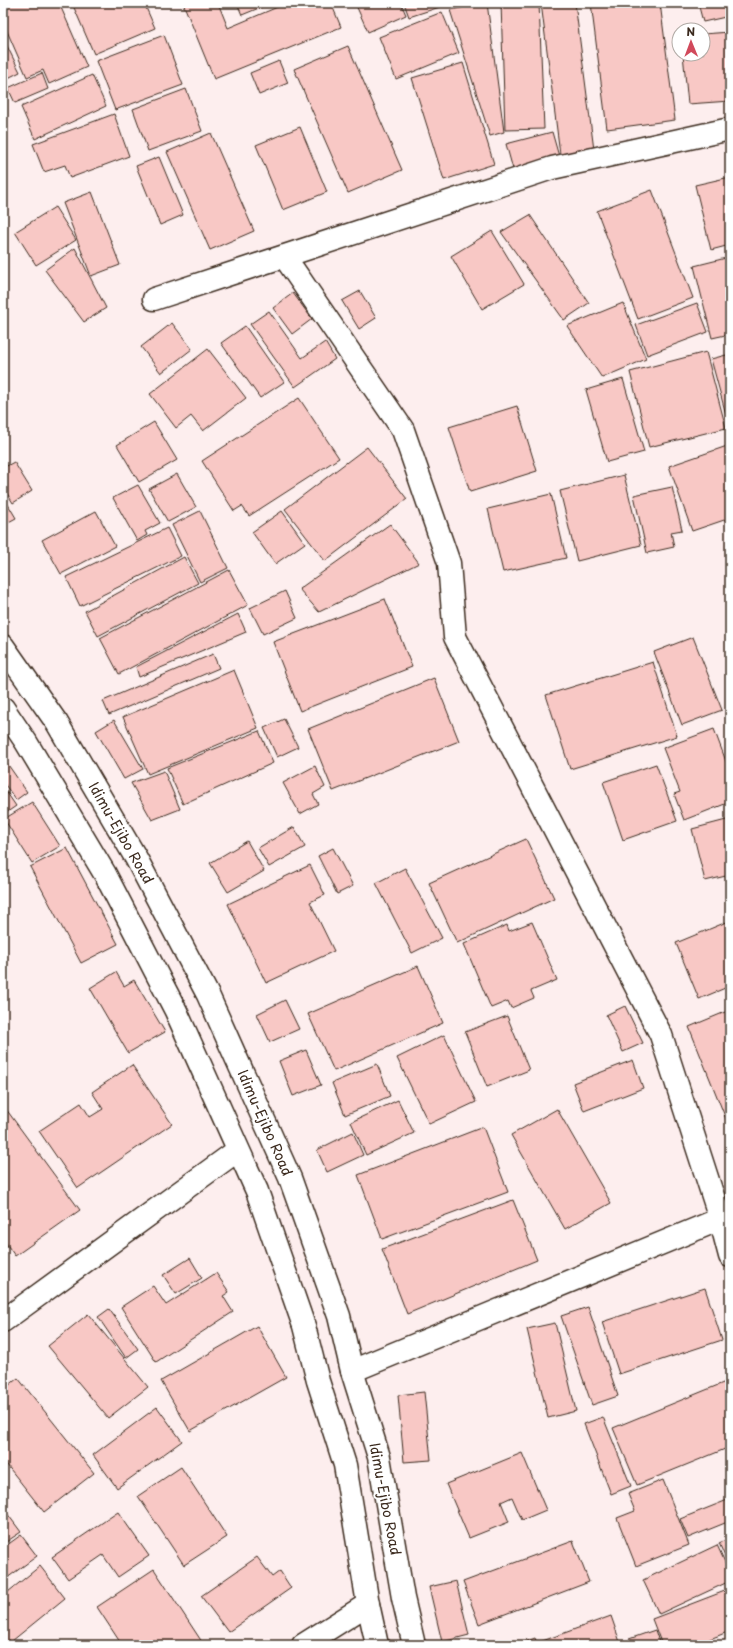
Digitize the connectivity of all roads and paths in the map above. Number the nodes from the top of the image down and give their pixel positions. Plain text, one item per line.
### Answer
1 (730, 128) edge
2 (284, 256) junction
3 (154, 298) dead end
4 (3, 646) edge
5 (3, 708) edge
6 (238, 1150) junction
7 (725, 1216) edge
8 (730, 1256) edge
9 (3, 1322) edge
10 (352, 1372) junction
11 (368, 1604) junction
12 (302, 1645) edge
13 (377, 1645) edge
14 (414, 1645) edge

1 - 2 street
2 - 3 street
2 - 7 street
4 - 10 street, Idimu-Ejibo Road
5 - 6 street
6 - 9 street
6 - 11 street
7 - 8 street
7 - 10 street
10 - 14 street, Idimu-Ejibo Road
11 - 12 street
11 - 13 street

